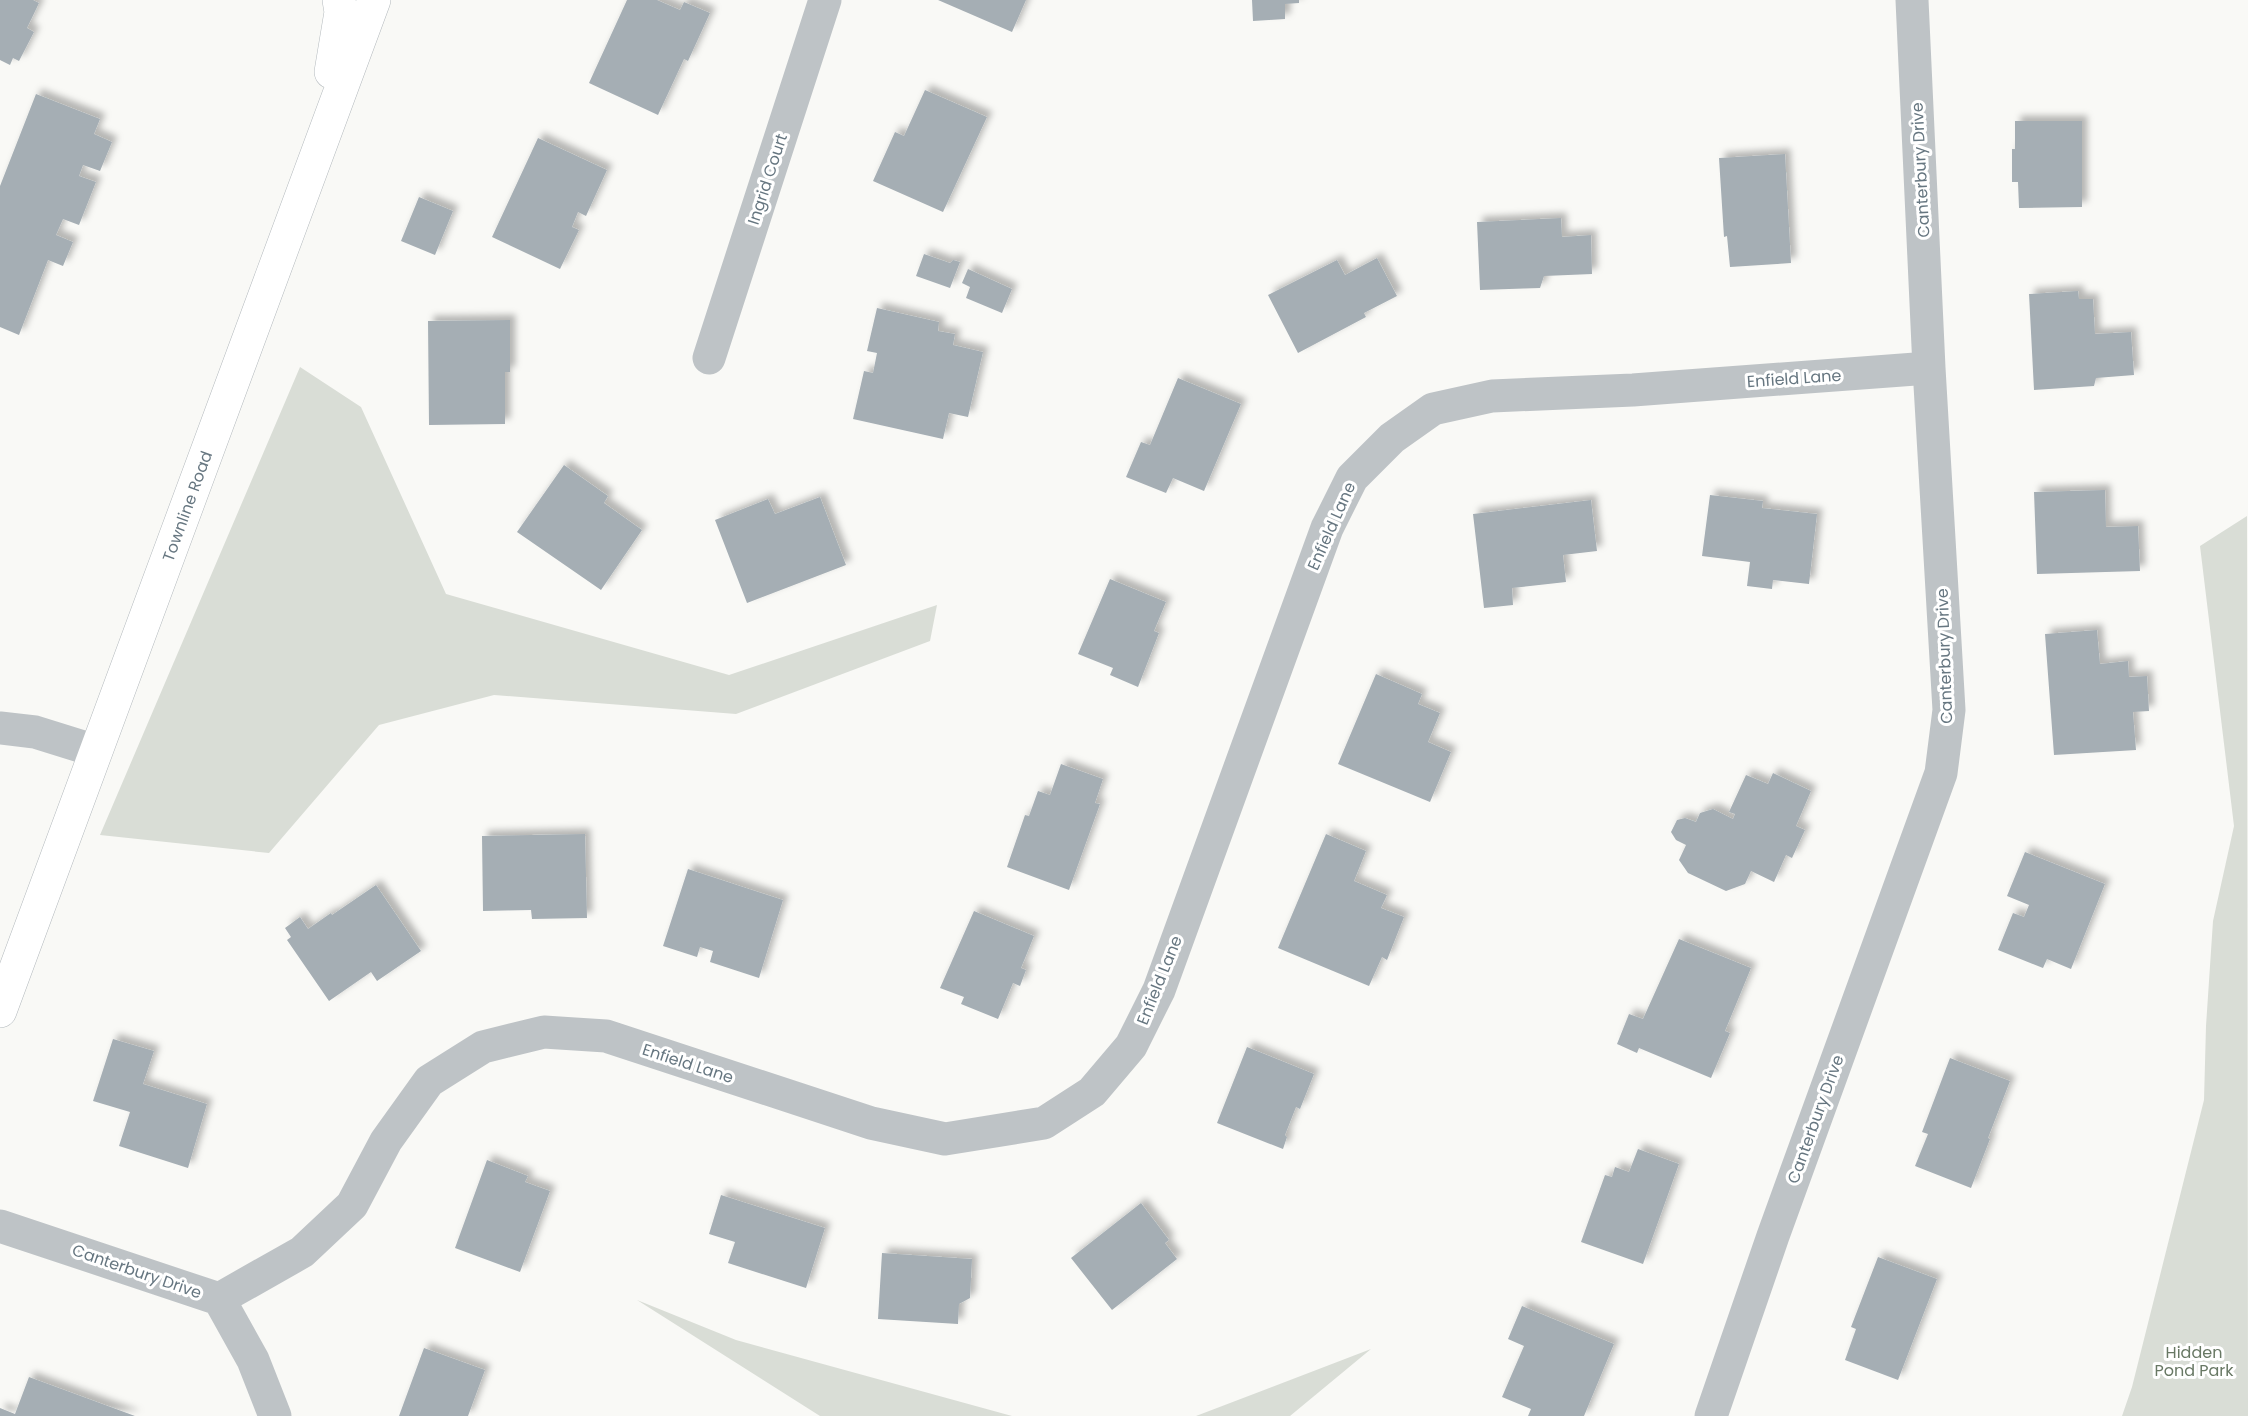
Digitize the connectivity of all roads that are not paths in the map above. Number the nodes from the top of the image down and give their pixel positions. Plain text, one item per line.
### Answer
1 (339, 0) edge
2 (374, 0) edge
3 (825, 0) edge
4 (1912, 0) edge
5 (295, 213) junction
6 (709, 358) dead end
7 (1929, 368) junction
8 (0, 728) edge
9 (96, 752) junction
10 (0, 1011) edge
11 (0, 1226) edge
12 (219, 1299) junction
13 (274, 1416) edge
14 (1711, 1416) edge

1 - 5 street
2 - 5 street, Townline Road
3 - 6 street, Ingrid Court
4 - 7 street, Canterbury Drive
5 - 9 street, Townline Road
7 - 12 street, Enfield Lane
7 - 14 street, Canterbury Drive
8 - 9 street
9 - 10 street, Townline Road
11 - 12 street, Canterbury Drive
12 - 13 street, Canterbury Drive

